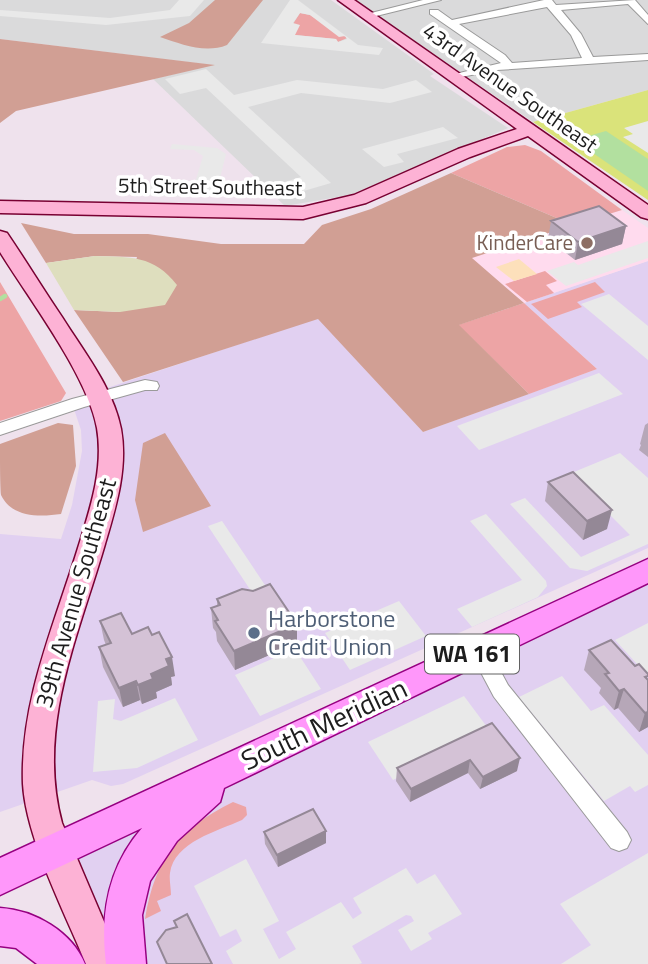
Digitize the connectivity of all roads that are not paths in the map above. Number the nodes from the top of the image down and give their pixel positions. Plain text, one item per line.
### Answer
1 (345, 0) edge
2 (630, 1) edge
3 (410, 3) edge
4 (550, 4) edge
5 (435, 6) edge
6 (368, 15) junction
7 (648, 21) edge
8 (450, 23) junction
9 (648, 57) edge
10 (589, 61) junction
11 (509, 66) junction
12 (455, 77) junction
13 (530, 130) junction
14 (0, 206) edge
15 (648, 213) edge
16 (0, 237) edge
17 (151, 386) dead end
18 (99, 397) junction
19 (0, 429) edge
20 (648, 570) edge
21 (479, 650) junction
22 (250, 759) junction
23 (619, 840) dead end
24 (54, 851) junction
25 (0, 877) edge
26 (0, 927) edge
27 (65, 964) edge
28 (104, 964) edge
29 (126, 964) edge

1 - 6 street, 43rd Avenue Southeast
2 - 4 street
2 - 7 street
3 - 5 street
3 - 6 street
4 - 8 street
4 - 10 street
5 - 8 street
6 - 12 street, 43rd Avenue Southeast
8 - 11 street
9 - 10 street
10 - 11 street
11 - 12 street
12 - 13 street, 43rd Avenue Southeast
13 - 14 street, 5th Street Southeast
13 - 15 street, 43rd Avenue Southeast
16 - 18 street, 39th Avenue Southeast
17 - 18 street
18 - 19 street
18 - 24 street, 39th Avenue Southeast
20 - 21 main road, South Meridian / WA 161
21 - 22 main road, South Meridian / WA 161
21 - 23 street
22 - 24 main road, South Meridian / WA 161
22 - 29 main road
24 - 25 main road, South Meridian / WA 161
24 - 28 street, 39th Avenue Southeast
26 - 27 main road

